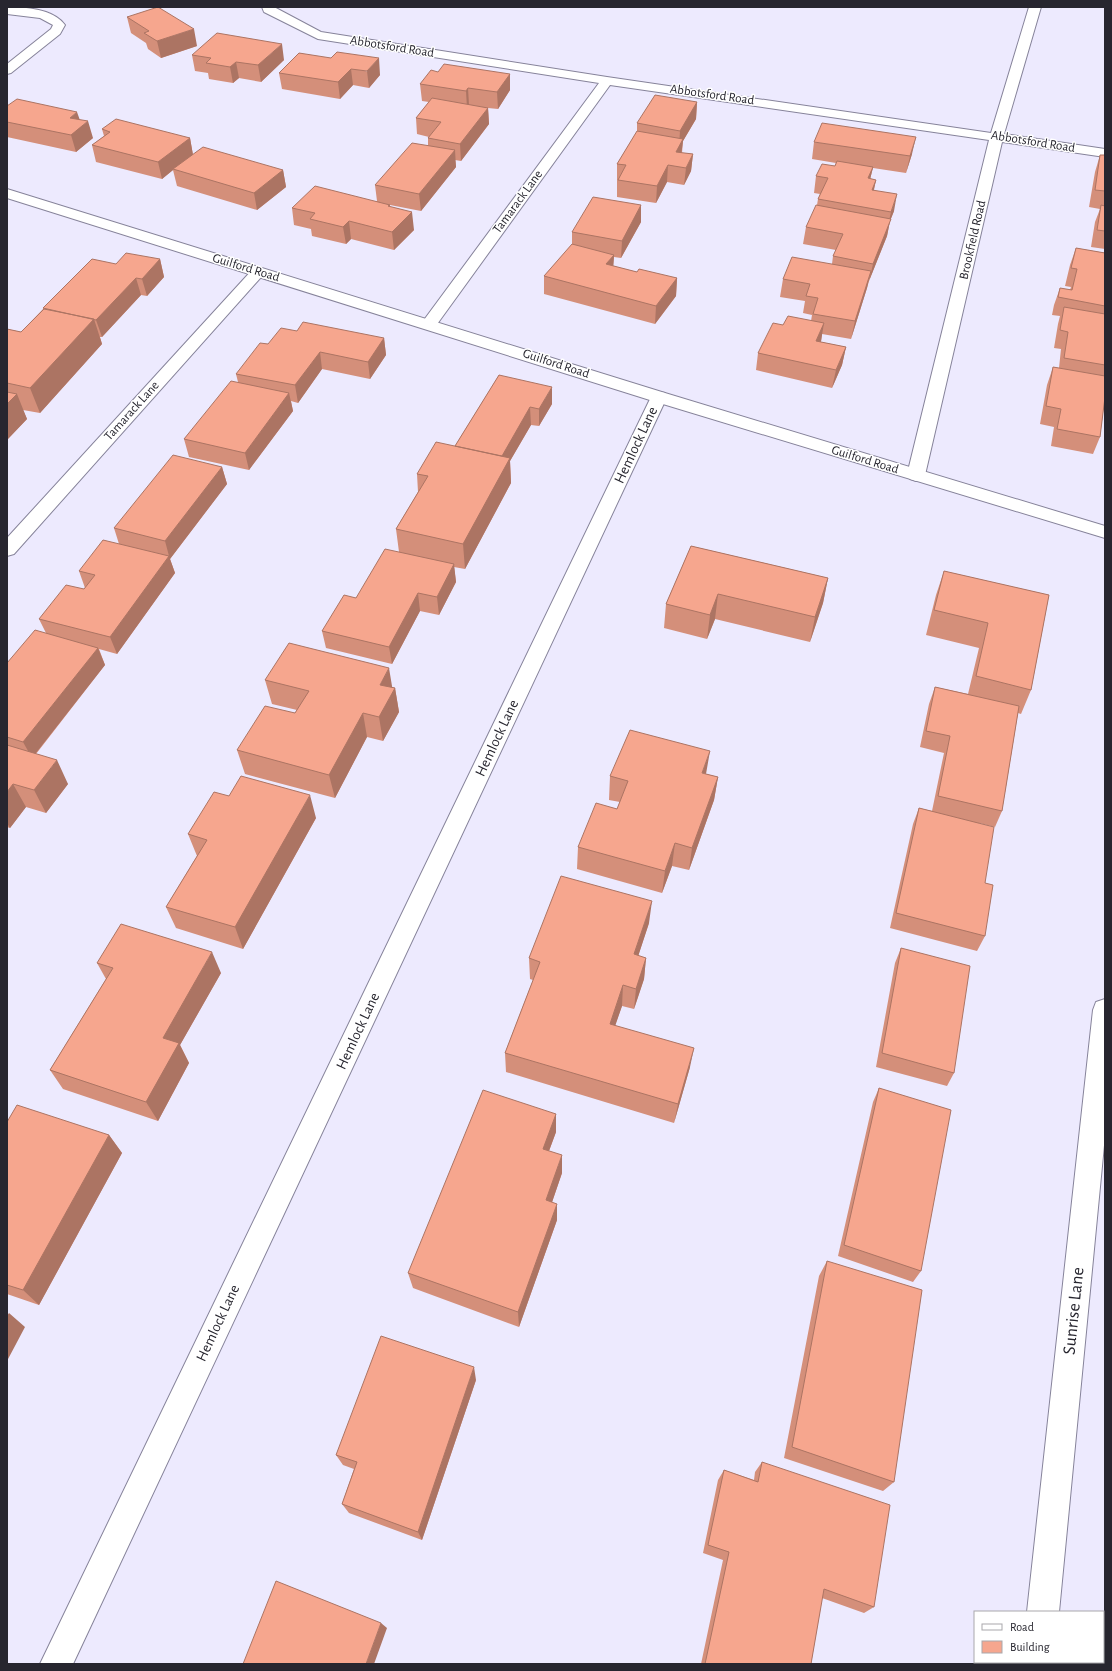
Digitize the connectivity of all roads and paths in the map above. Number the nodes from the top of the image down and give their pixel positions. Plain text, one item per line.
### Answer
1 (268, 7) edge
2 (1035, 7) edge
3 (7, 10) edge
4 (14, 51) dead end
5 (28, 53) junction
6 (7, 70) edge
7 (607, 80) junction
8 (998, 136) junction
9 (1105, 153) edge
10 (7, 193) edge
11 (258, 272) junction
12 (429, 324) junction
13 (659, 397) junction
14 (916, 475) junction
15 (1105, 532) edge
16 (7, 550) edge
17 (1105, 1010) edge
18 (1043, 1611) edge
19 (56, 1664) edge

1 - 7 street, Abbotsford Road
2 - 8 street, Brookfield Road
3 - 5 street
4 - 5 street
5 - 6 street
7 - 8 street, Abbotsford Road
7 - 12 street, Tamarack Lane
8 - 9 street, Abbotsford Road
8 - 14 street, Brookfield Road
10 - 11 street, Guilford Road
11 - 12 street, Guilford Road
11 - 16 street, Tamarack Lane
12 - 13 street, Guilford Road
13 - 14 street, Guilford Road
13 - 19 street, Hemlock Lane
14 - 15 street, Guilford Road
17 - 18 street, Sunrise Lane

